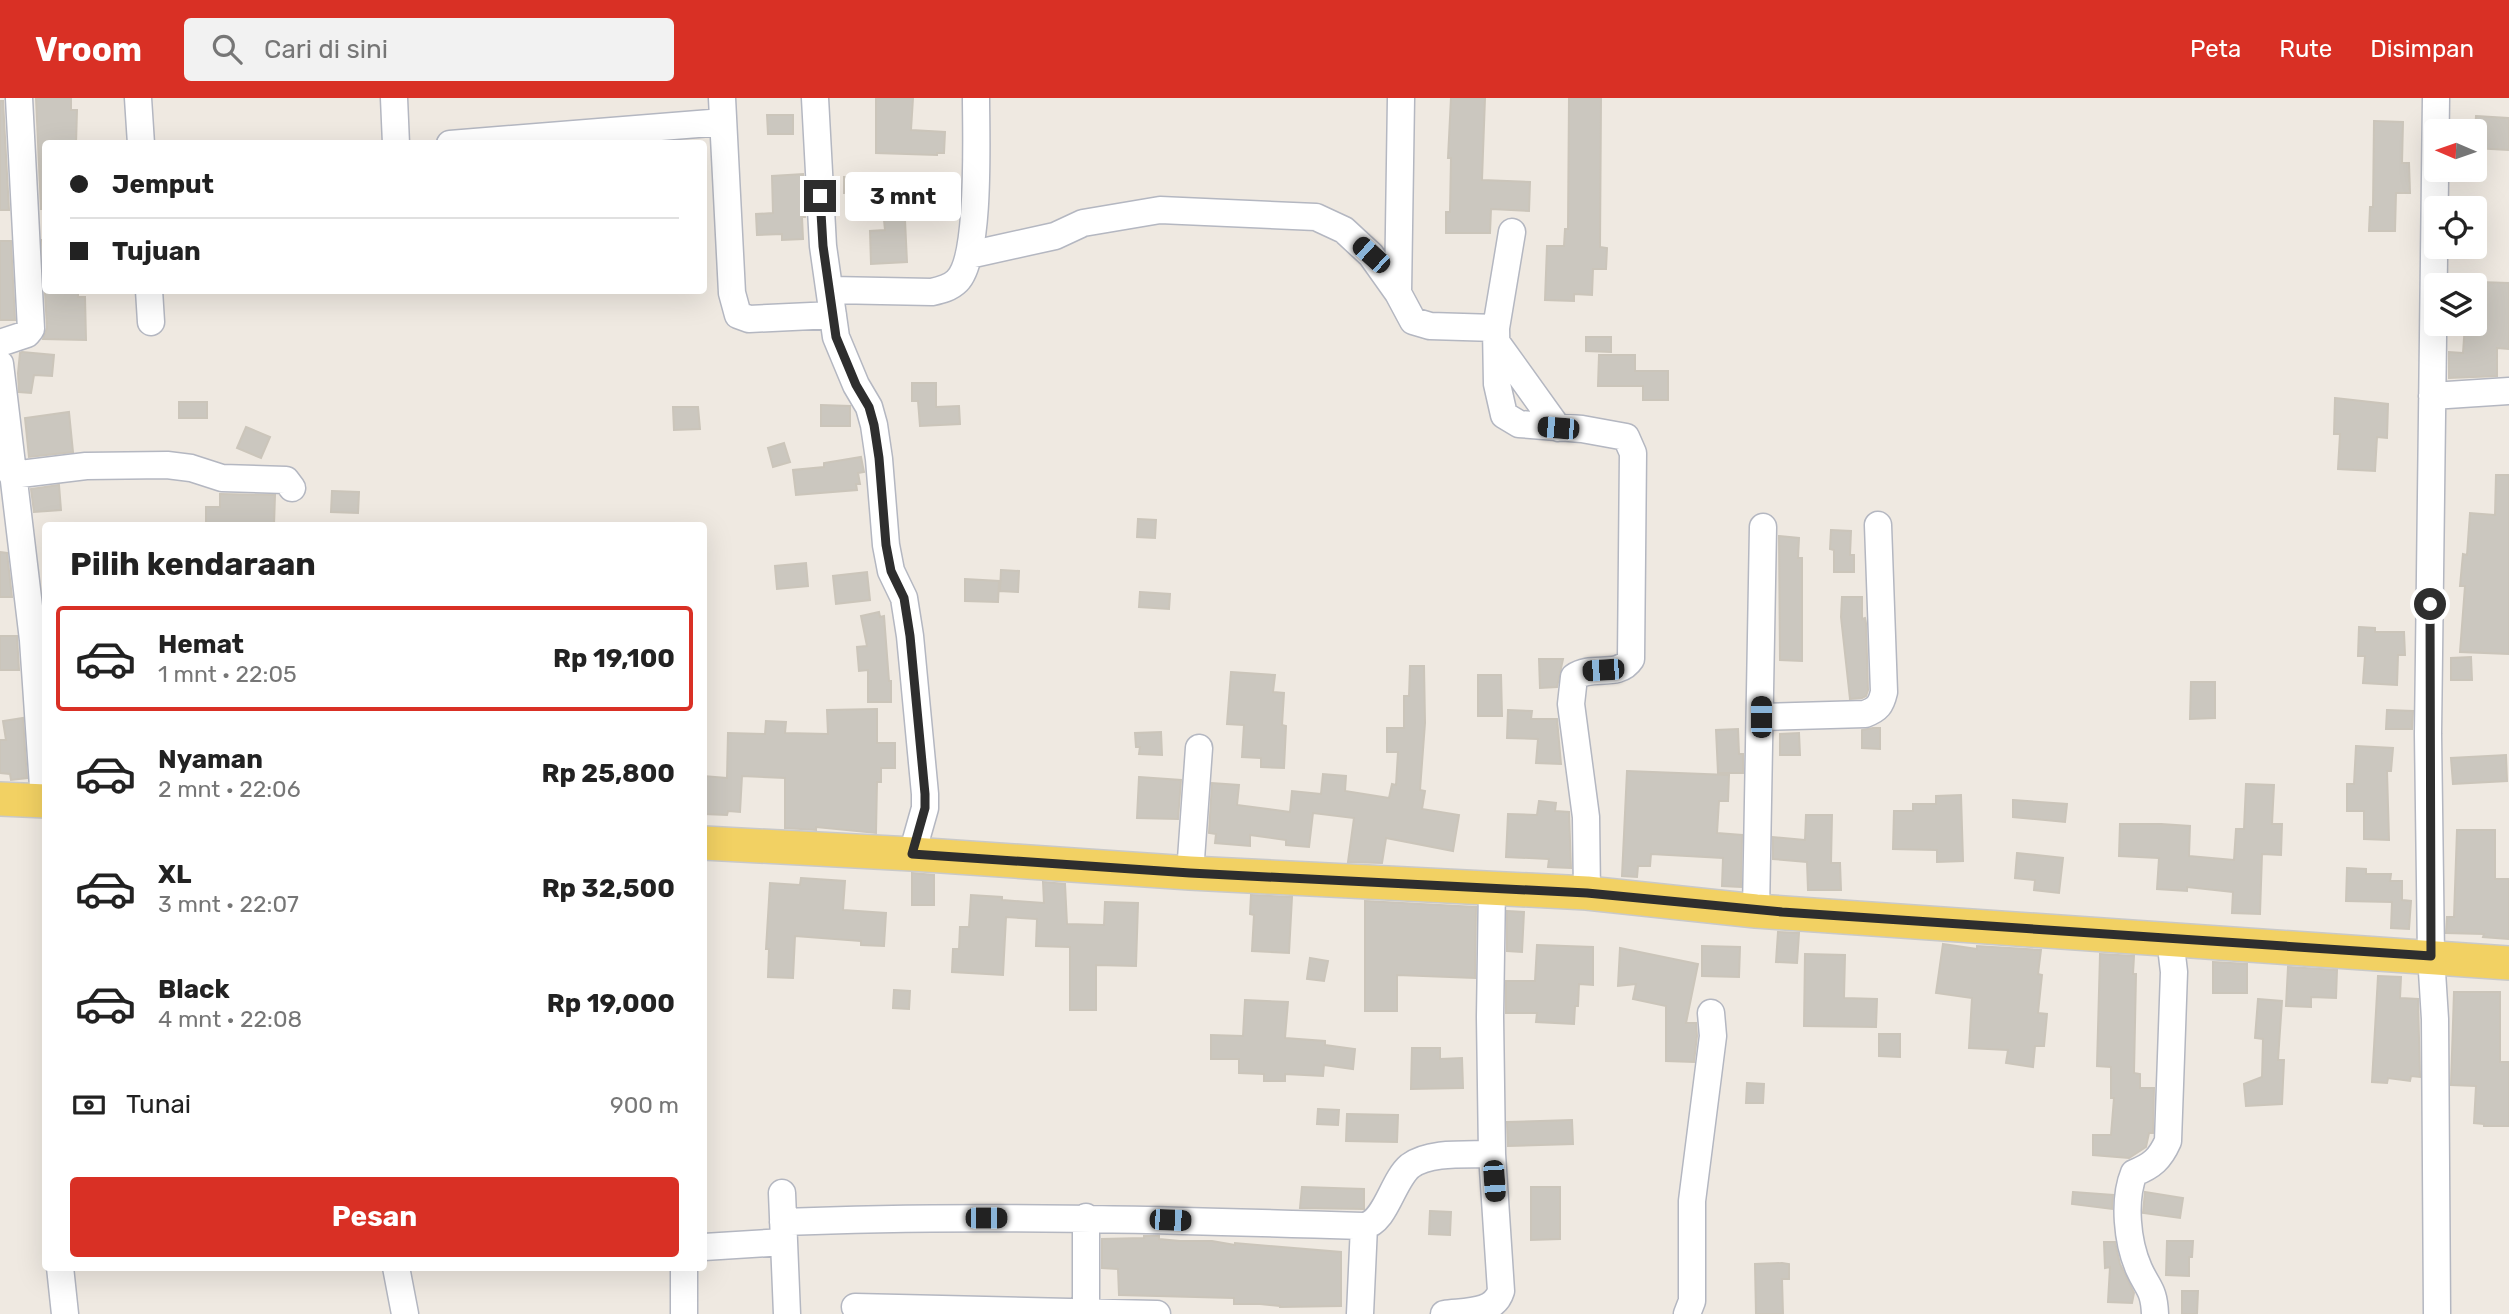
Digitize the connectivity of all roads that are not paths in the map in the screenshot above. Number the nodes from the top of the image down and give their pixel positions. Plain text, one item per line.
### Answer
1 (19, 98) edge
2 (138, 98) edge
3 (394, 98) edge
4 (815, 98) edge
5 (976, 98) edge
6 (1401, 98) edge
7 (2436, 98) edge
8 (723, 110) edge
9 (141, 140) edge
10 (396, 140) edge
11 (482, 140) edge
12 (716, 228) edge
13 (1512, 232) dead end
14 (969, 255) junction
15 (1398, 293) junction
16 (149, 294) edge
17 (832, 303) junction
18 (151, 322) dead end
19 (1497, 335) junction
20 (0, 343) edge
21 (0, 364) edge
22 (2509, 391) edge
23 (2431, 396) junction
24 (1558, 428) junction
25 (12, 475) junction
26 (292, 488) dead end
27 (1878, 525) dead end
28 (1763, 527) dead end
29 (10, 535) edge
30 (1761, 717) junction
31 (1199, 748) dead end
32 (42, 761) edge
33 (0, 799) edge
34 (42, 801) edge
35 (707, 843) edge
36 (912, 854) junction
37 (1190, 873) junction
38 (1492, 887) junction
39 (1587, 893) junction
40 (1756, 911) junction
41 (2170, 938) junction
42 (2431, 956) junction
43 (2509, 963) edge
44 (1711, 1013) dead end
45 (1492, 1154) junction
46 (782, 1193) dead end
47 (1086, 1217) junction
48 (1364, 1226) junction
49 (783, 1232) junction
50 (707, 1246) edge
51 (60, 1271) edge
52 (397, 1271) edge
53 (684, 1271) edge
54 (1508, 1306) edge
55 (855, 1307) dead end
56 (893, 1311) edge
57 (1022, 1313) edge
58 (1098, 1313) edge
59 (65, 1314) edge
60 (405, 1314) edge
61 (684, 1314) edge
62 (786, 1314) edge
63 (1157, 1314) edge
64 (1360, 1314) edge
65 (1444, 1314) edge
66 (1687, 1314) edge
67 (2155, 1314) edge
68 (2437, 1314) edge

1 - 20 street
2 - 9 street
3 - 10 street
4 - 17 street
5 - 14 street
6 - 15 street
7 - 23 street
8 - 11 street
8 - 12 street
12 - 17 street
13 - 19 street
14 - 15 street
14 - 17 street
15 - 19 street
16 - 18 street
17 - 36 street
19 - 24 street
19 - 24 street
21 - 25 street
22 - 23 street
23 - 42 street
24 - 39 street
25 - 26 street
25 - 29 street
27 - 30 street
28 - 30 street
29 - 32 street
30 - 40 street
31 - 37 street
33 - 34 main road
35 - 36 main road
36 - 37 main road
37 - 38 main road
38 - 39 main road
38 - 45 street
39 - 40 main road
40 - 41 main road
41 - 42 main road
41 - 67 street
42 - 43 main road
42 - 68 street
44 - 66 street
45 - 48 street
45 - 54 street
46 - 49 street
47 - 48 street
47 - 49 street
47 - 58 street
48 - 64 street
49 - 50 street
49 - 62 street
51 - 59 street
52 - 60 street
53 - 61 street
54 - 65 street
55 - 56 street
56 - 57 street
57 - 58 street
58 - 63 street

